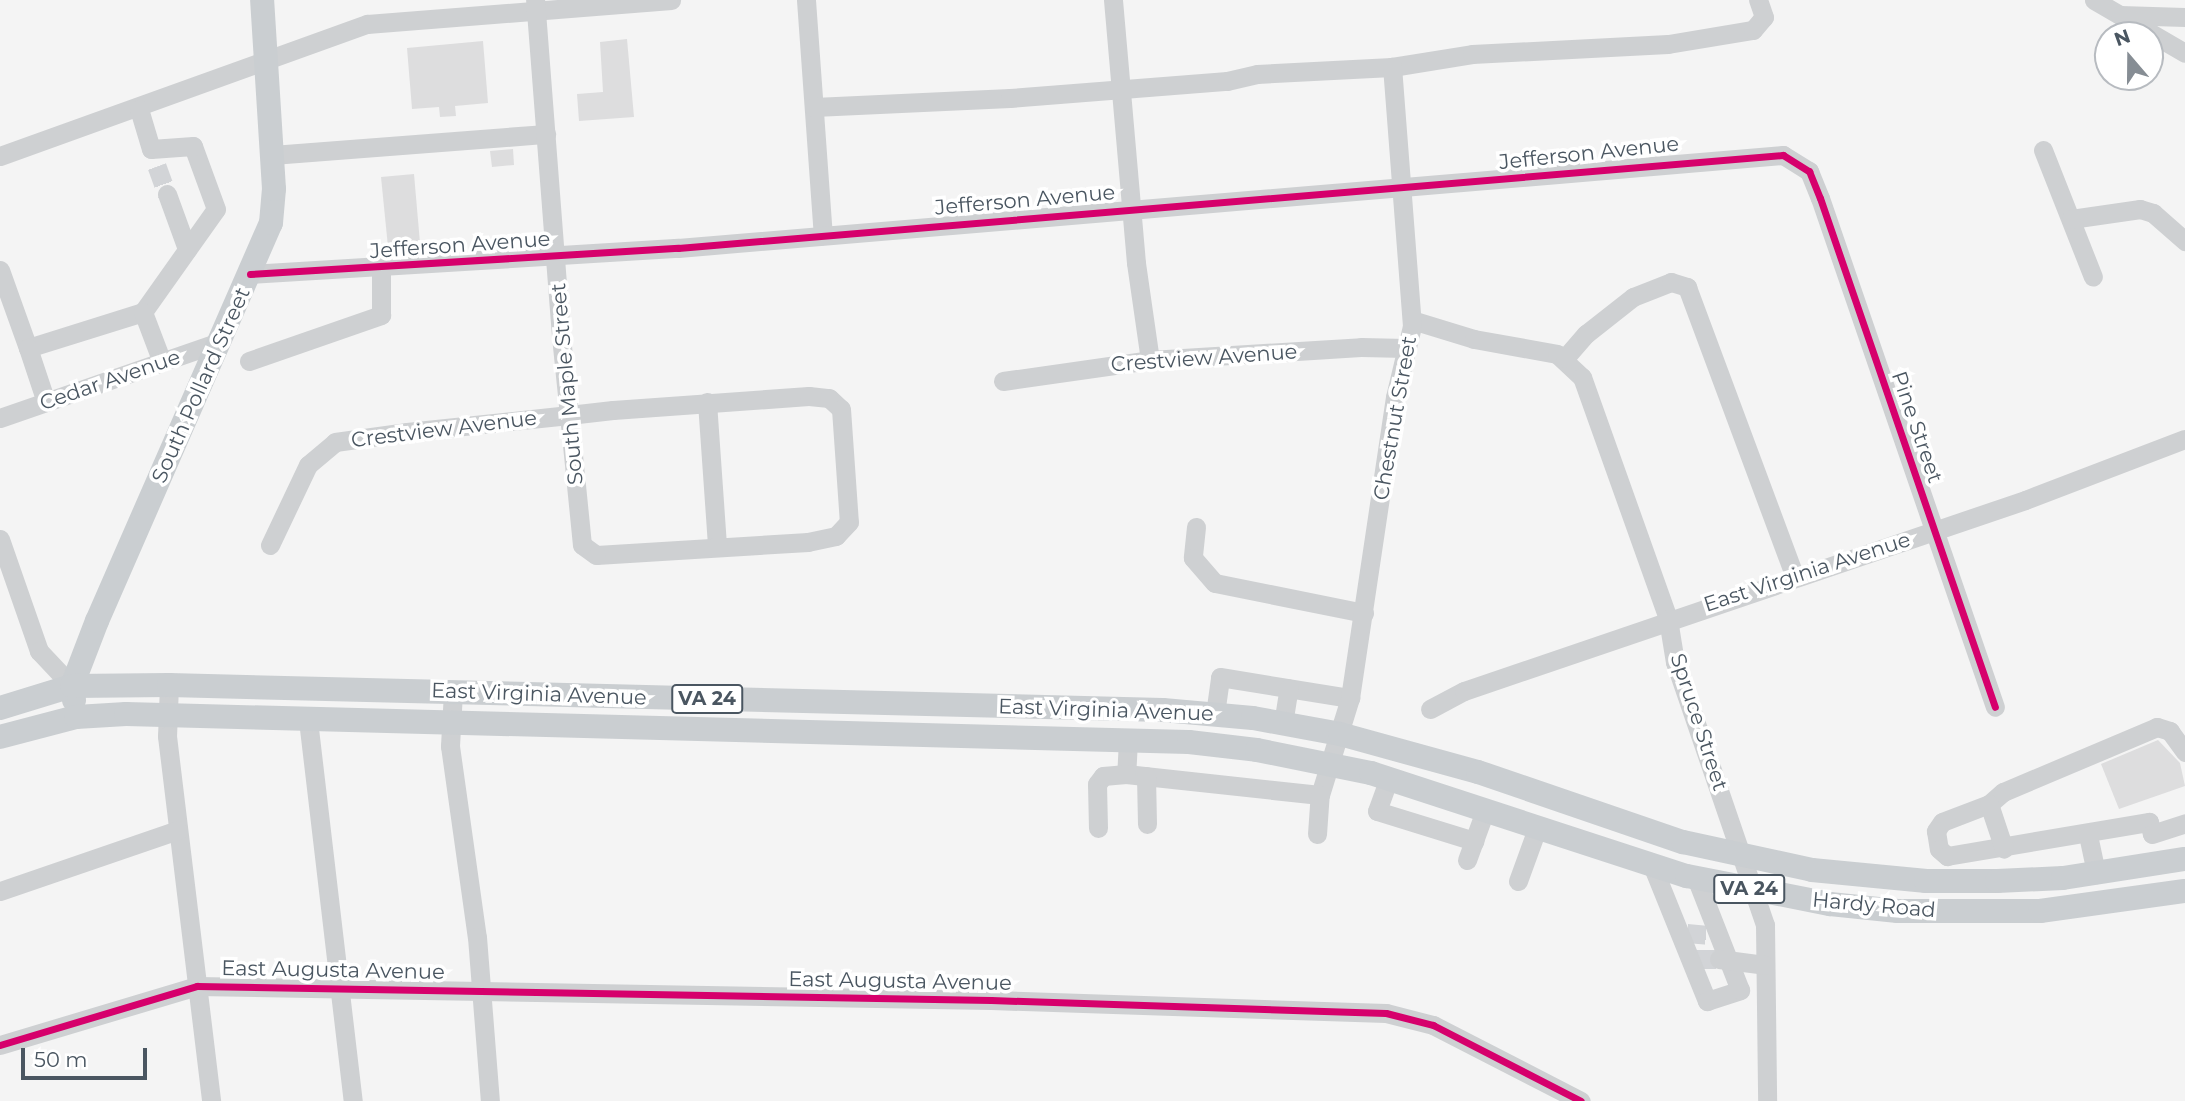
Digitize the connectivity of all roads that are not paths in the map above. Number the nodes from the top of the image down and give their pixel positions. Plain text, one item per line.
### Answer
1 (262, 0) edge
2 (671, 0) edge
3 (806, 0) edge
4 (1113, 0) edge
5 (1758, 0) edge
6 (2094, 0) edge
7 (536, 5) edge
8 (2119, 15) junction
9 (2185, 17) edge
10 (2185, 53) edge
11 (266, 62) junction
12 (1392, 66) junction
13 (1121, 90) junction
14 (814, 107) junction
15 (139, 109) junction
16 (545, 134) junction
17 (2043, 150) dead end
18 (272, 155) junction
19 (0, 156) edge
20 (1801, 162) joint
21 (1401, 189) junction
22 (167, 194) tunnel mouth
23 (1131, 209) junction
24 (2071, 219) junction
25 (823, 235) junction
26 (2185, 241) edge
27 (187, 249) junction
28 (556, 256) junction
29 (381, 268) junction
30 (0, 270) edge
31 (250, 274) junction
32 (2093, 276) dead end
33 (143, 312) junction
34 (1412, 320) junction
35 (219, 342) junction
36 (28, 348) junction
37 (1406, 348) junction
38 (1565, 358) junction
39 (1150, 360) junction
40 (249, 361) dead end
41 (162, 362) junction
42 (1003, 381) dead end
43 (46, 402) junction
44 (708, 402) junction
45 (569, 415) junction
46 (0, 418) edge
47 (2185, 439) edge
48 (1196, 527) dead end
49 (1935, 529) junction
50 (0, 540) edge
51 (717, 544) junction
52 (270, 545) dead end
53 (1794, 575) junction
54 (1364, 613) junction
55 (1668, 619) junction
56 (169, 685) junction
57 (72, 686) junction
58 (1289, 688) junction
59 (453, 692) junction
60 (1350, 698) junction
61 (1995, 707) dead end
62 (0, 708) edge
63 (1430, 709) dead end
64 (1215, 714) junction
65 (166, 716) junction
66 (76, 717) junction
67 (308, 720) junction
68 (451, 723) junction
69 (1283, 724) junction
70 (1340, 734) junction
71 (0, 737) edge
72 (1128, 740) junction
73 (2185, 752) edge
74 (1329, 764) junction
75 (1126, 774) junction
76 (1146, 776) junction
77 (1389, 778) junction
78 (1320, 795) junction
79 (1989, 804) junction
80 (1486, 808) junction
81 (2185, 823) edge
82 (1147, 824) dead end
83 (1538, 826) junction
84 (1098, 828) dead end
85 (178, 830) junction
86 (2152, 834) junction
87 (1317, 835) dead end
88 (2088, 835) junction
89 (1474, 841) junction
90 (2004, 849) junction
91 (1977, 853) junction
92 (1738, 855) junction
93 (2185, 859) edge
94 (1467, 860) dead end
95 (2160, 863) junction
96 (1653, 865) junction
97 (2096, 874) junction
98 (1696, 878) junction
99 (1518, 881) dead end
100 (1979, 881) junction
101 (1753, 890) junction
102 (0, 891) edge
103 (2185, 891) edge
104 (1706, 904) junction
105 (1668, 905) junction
106 (1724, 959) junction
107 (1765, 965) junction
108 (197, 986) junction
109 (339, 987) junction
110 (480, 989) junction
111 (0, 1045) edge
112 (211, 1101) edge
113 (353, 1101) edge
114 (490, 1101) edge
115 (1581, 1101) edge
116 (1767, 1101) edge

1 - 11 main road, South Pollard Street
2 - 7 street
3 - 14 street
4 - 13 street
5 - 12 street
6 - 8 street
7 - 11 street
7 - 16 street, South Maple Street
8 - 9 street
8 - 10 street
11 - 15 street
11 - 18 main road, South Pollard Street
12 - 13 street
12 - 21 street, Chestnut Street
13 - 14 street
13 - 23 street
14 - 25 street
15 - 19 street
15 - 27 street
16 - 18 street
16 - 28 street, South Maple Street
17 - 24 street
18 - 31 main road, South Pollard Street
20 - 21 street, Jefferson Avenue
20 - 49 street, Pine Street
21 - 23 street, Jefferson Avenue
21 - 34 street, Chestnut Street
22 - 27 street
23 - 25 street, Jefferson Avenue
23 - 39 street
24 - 26 street
24 - 32 street
25 - 28 street, Jefferson Avenue
27 - 33 street
28 - 29 street, Jefferson Avenue
28 - 45 street, South Maple Street
29 - 31 street, Jefferson Avenue
29 - 40 street
30 - 36 street
31 - 35 main road, South Pollard Street
33 - 36 street
33 - 41 street
34 - 37 street, Chestnut Street
34 - 38 street
35 - 41 street, Cedar Avenue
35 - 57 main road, South Pollard Street
36 - 43 street
37 - 39 street, Crestview Avenue
37 - 54 street, Chestnut Street
38 - 53 street
38 - 55 street, Spruce Street
39 - 42 street, Crestview Avenue
41 - 43 street, Cedar Avenue
43 - 46 street, Cedar Avenue
44 - 45 street, Crestview Avenue
44 - 51 street
44 - 51 street, Crestview Avenue
45 - 51 street, South Maple Street
45 - 52 street, Crestview Avenue
47 - 49 street, East Virginia Avenue
48 - 54 street
49 - 53 street, East Virginia Avenue
49 - 61 street, Pine Street
50 - 57 street
53 - 55 street, East Virginia Avenue
54 - 60 street, Chestnut Street
55 - 63 street, East Virginia Avenue
55 - 92 street, Spruce Street
56 - 57 main road, East Virginia Avenue / VA 24
56 - 59 main road, East Virginia Avenue / VA 24
56 - 65 street
57 - 62 main road, VA 24
57 - 66 main road
58 - 60 street
58 - 64 street
58 - 69 street
59 - 64 main road, East Virginia Avenue / VA 24
59 - 68 street
60 - 70 street, Chestnut Street
64 - 69 main road, East Virginia Avenue / VA 24
65 - 66 main road, East Virginia Avenue / VA 24
65 - 67 main road, East Virginia Avenue / VA 24
65 - 85 street
66 - 71 main road, VA 24
67 - 68 main road, East Virginia Avenue / VA 24
67 - 109 street
68 - 72 main road, East Virginia Avenue / VA 24
68 - 110 street
69 - 70 main road, East Virginia Avenue / VA 24
70 - 74 street, Chestnut Street
70 - 92 main road, Hardy Road / VA 24
72 - 74 main road, East Virginia Avenue / VA 24
72 - 75 street
73 - 79 street
74 - 77 main road, Hardy Road / VA 24
74 - 78 street, Chestnut Street
75 - 76 street
75 - 84 street
76 - 78 street
76 - 82 street
77 - 80 main road, Hardy Road / VA 24
77 - 89 street
78 - 87 street, Chestnut Street
79 - 90 street
79 - 91 street
80 - 83 main road, Hardy Road / VA 24
80 - 89 street
81 - 86 street
83 - 96 main road, Hardy Road / VA 24
83 - 99 street
85 - 102 street
85 - 108 street
86 - 88 street
86 - 95 street
88 - 90 street
88 - 97 street
89 - 94 street
90 - 91 street
91 - 100 street
92 - 100 main road, Hardy Road / VA 24
92 - 101 street, Spruce Street
93 - 95 main road, Hardy Road / VA 24
95 - 97 main road, Hardy Road / VA 24
96 - 98 main road, Hardy Road / VA 24
96 - 105 street
97 - 100 main road, Hardy Road / VA 24
98 - 101 main road, Hardy Road / VA 24
98 - 104 street
101 - 103 main road, Hardy Road / VA 24
101 - 107 street, Spruce Street
104 - 105 street
104 - 106 street
105 - 106 street
106 - 107 street
107 - 116 street, Spruce Street
108 - 109 street, East Augusta Avenue
108 - 111 street, East Augusta Avenue
108 - 112 street
109 - 110 street, East Augusta Avenue
109 - 113 street
110 - 114 street
110 - 115 street, East Augusta Avenue

